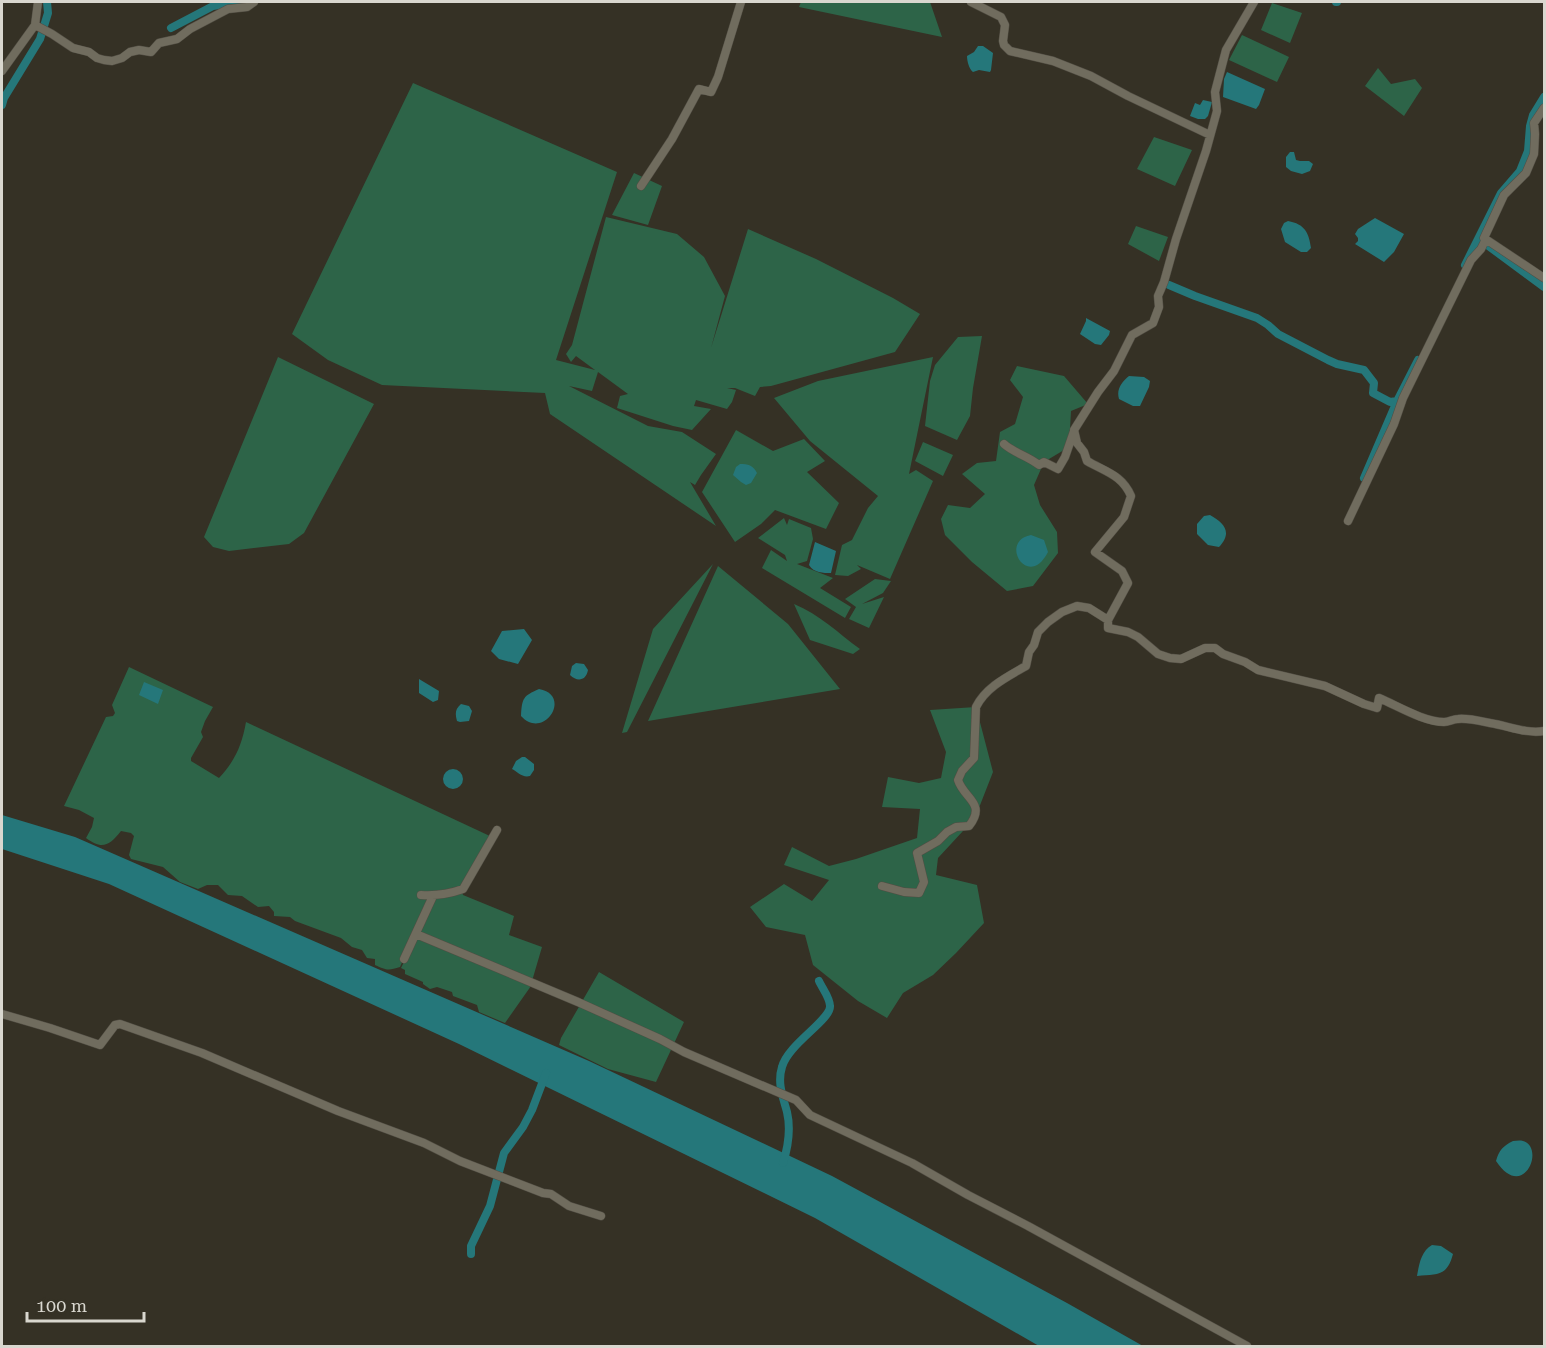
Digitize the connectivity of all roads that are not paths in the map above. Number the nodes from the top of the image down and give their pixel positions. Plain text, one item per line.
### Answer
1 (38, 2) edge
2 (254, 2) edge
3 (741, 2) edge
4 (971, 2) edge
5 (1254, 2) edge
6 (35, 26) junction
7 (3, 66) edge
8 (1545, 108) edge
9 (1210, 135) junction
10 (640, 186) dead end
11 (1486, 240) junction
12 (1545, 278) edge
13 (1074, 429) junction
14 (1004, 444) dead end
15 (1348, 521) dead end
16 (1108, 620) junction
17 (1545, 731) edge
18 (497, 830) dead end
19 (882, 886) dead end
20 (422, 895) dead end
21 (434, 896) junction
22 (416, 934) junction
23 (404, 959) dead end
24 (2, 1014) edge
25 (601, 1216) dead end
26 (1247, 1347) edge

1 - 6 street
2 - 6 street
3 - 10 street
4 - 9 street
5 - 9 street
6 - 7 street
8 - 11 street
9 - 13 street
11 - 12 street
11 - 15 street
13 - 14 street
13 - 16 street
16 - 17 street
16 - 19 street
18 - 21 street
20 - 21 street
21 - 22 street
22 - 23 street
22 - 26 street
24 - 25 street

